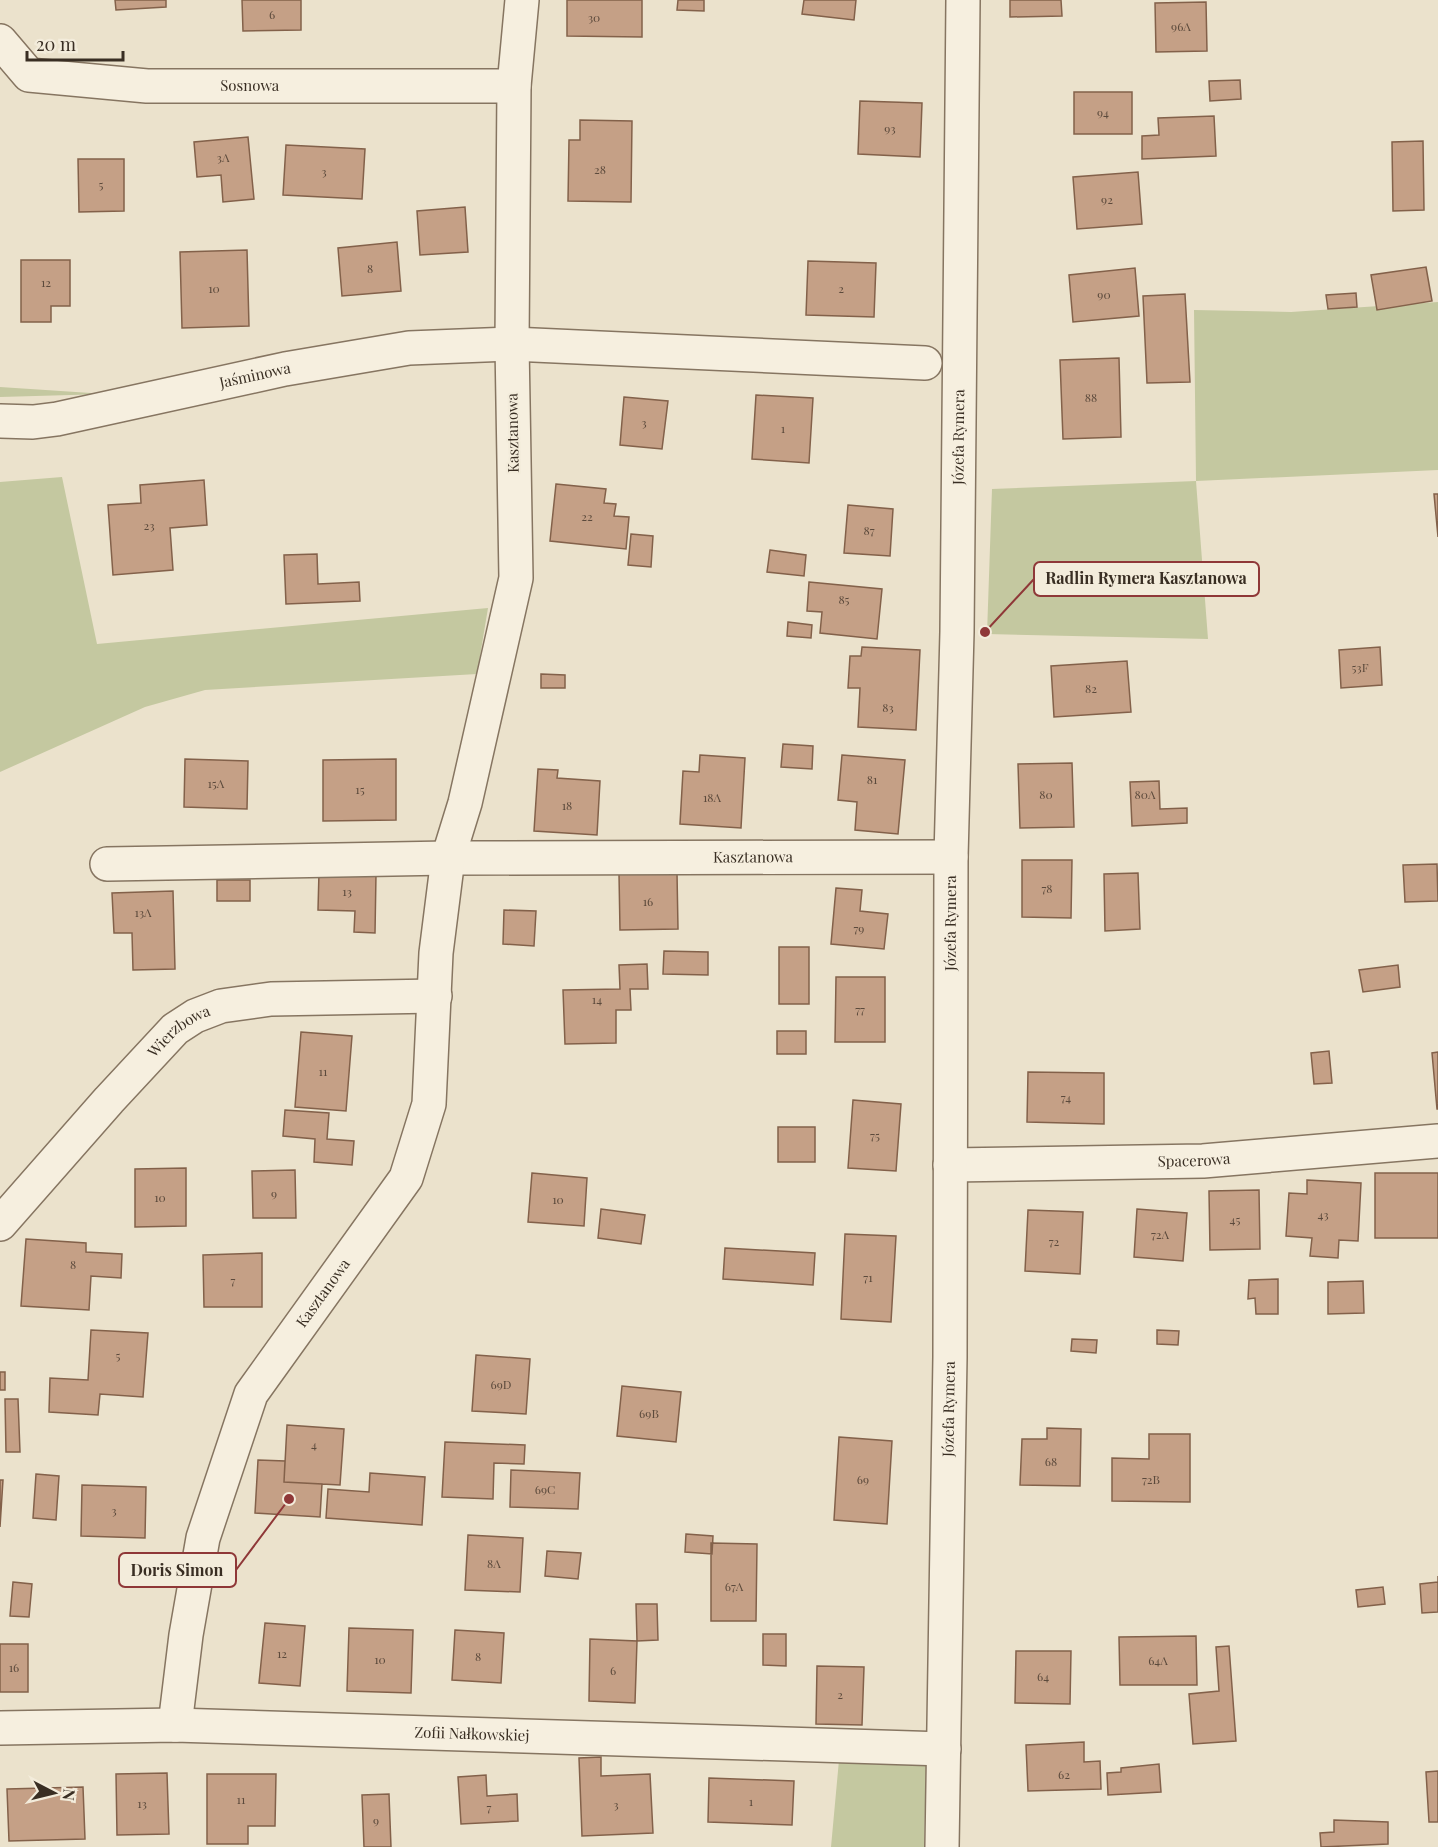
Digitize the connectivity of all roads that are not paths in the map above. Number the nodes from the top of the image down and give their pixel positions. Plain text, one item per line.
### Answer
1 (522, 0) edge
2 (963, 0) edge
3 (0, 41) edge
4 (514, 86) junction
5 (512, 344) junction
6 (925, 363) dead end
7 (0, 421) edge
8 (951, 857) junction
9 (448, 858) junction
10 (107, 864) dead end
11 (435, 996) junction
12 (1438, 1141) edge
13 (951, 1165) junction
14 (0, 1224) edge
15 (175, 1725) junction
16 (0, 1728) edge
17 (944, 1749) junction
18 (942, 1847) edge

1 - 4 street, Kasztanowa
2 - 8 street, Józefa Rymera
3 - 4 street, Sosnowa
4 - 5 street, Kasztanowa
5 - 6 street, Jaśminowa
5 - 7 street, Jaśminowa
5 - 9 street, Kasztanowa
8 - 9 street, Kasztanowa
8 - 13 street, Józefa Rymera
9 - 10 street, Kasztanowa
9 - 11 street, Kasztanowa
11 - 14 street, Wierzbowa
11 - 15 street, Kasztanowa
12 - 13 street, Spacerowa
13 - 17 street, Józefa Rymera
15 - 16 street, Zofii Nałkowskiej
15 - 17 street, Zofii Nałkowskiej
17 - 18 street, Józefa Rymera

